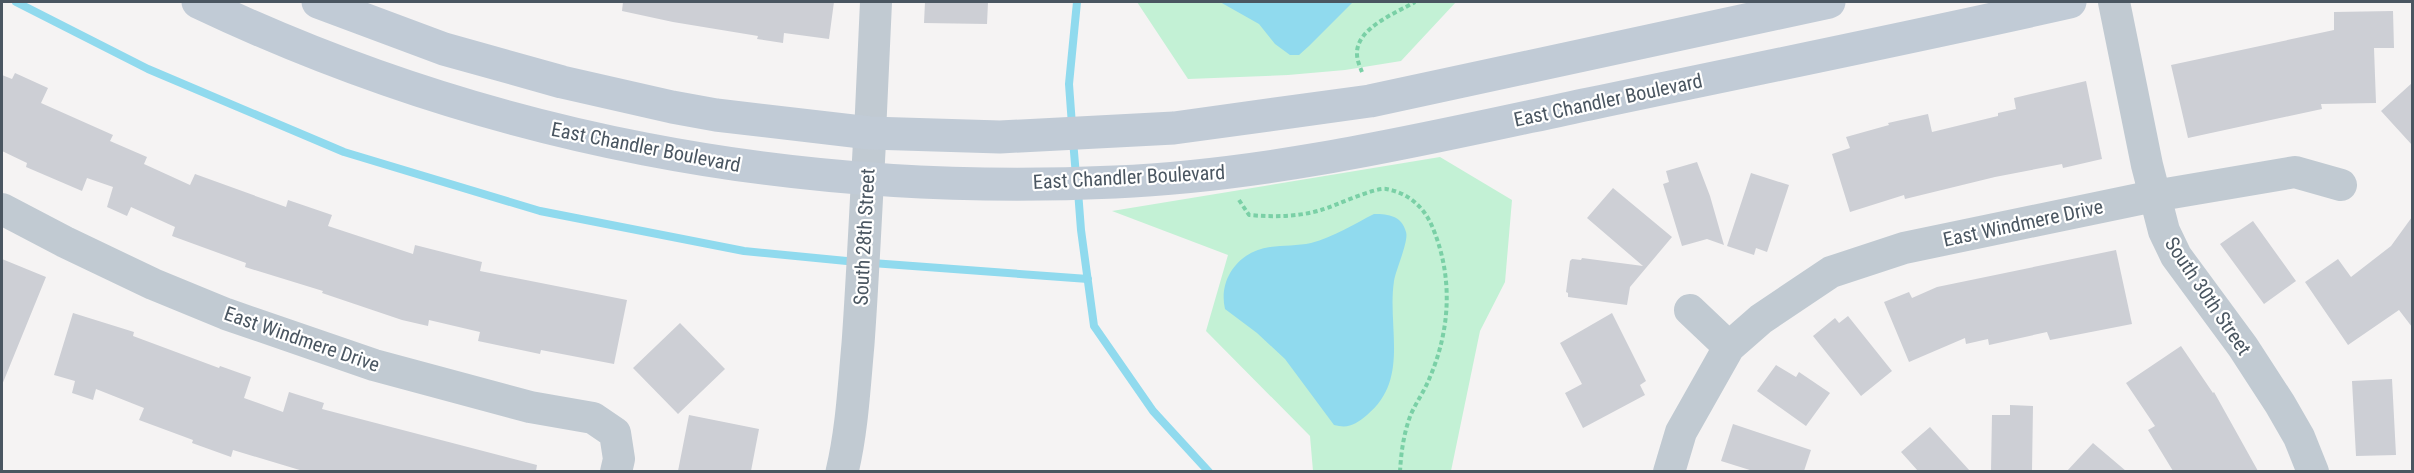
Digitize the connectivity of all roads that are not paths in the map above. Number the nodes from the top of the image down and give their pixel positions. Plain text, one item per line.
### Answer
1 (198, 2) edge
2 (318, 2) edge
3 (876, 2) edge
4 (1828, 2) edge
5 (2070, 2) edge
6 (2115, 2) edge
7 (870, 133) junction
8 (868, 180) junction
9 (2341, 185) dead end
10 (2154, 196) junction
11 (2, 209) edge
12 (1690, 310) dead end
13 (1730, 347) junction
14 (616, 471) edge
15 (842, 471) edge
16 (1669, 471) edge
17 (2313, 471) edge

1 - 8 main road, East Chandler Boulevard
2 - 7 main road
3 - 7 street, South 28th Street
4 - 7 main road
5 - 8 main road, East Chandler Boulevard
6 - 10 street, South 30th Street
7 - 8 street, South 28th Street
8 - 15 street, South 28th Street
9 - 10 street, East Windmere Drive
10 - 13 street, East Windmere Drive
10 - 17 street, South 30th Street
11 - 14 street, East Windmere Drive
12 - 13 street
13 - 16 street, East Windmere Drive

